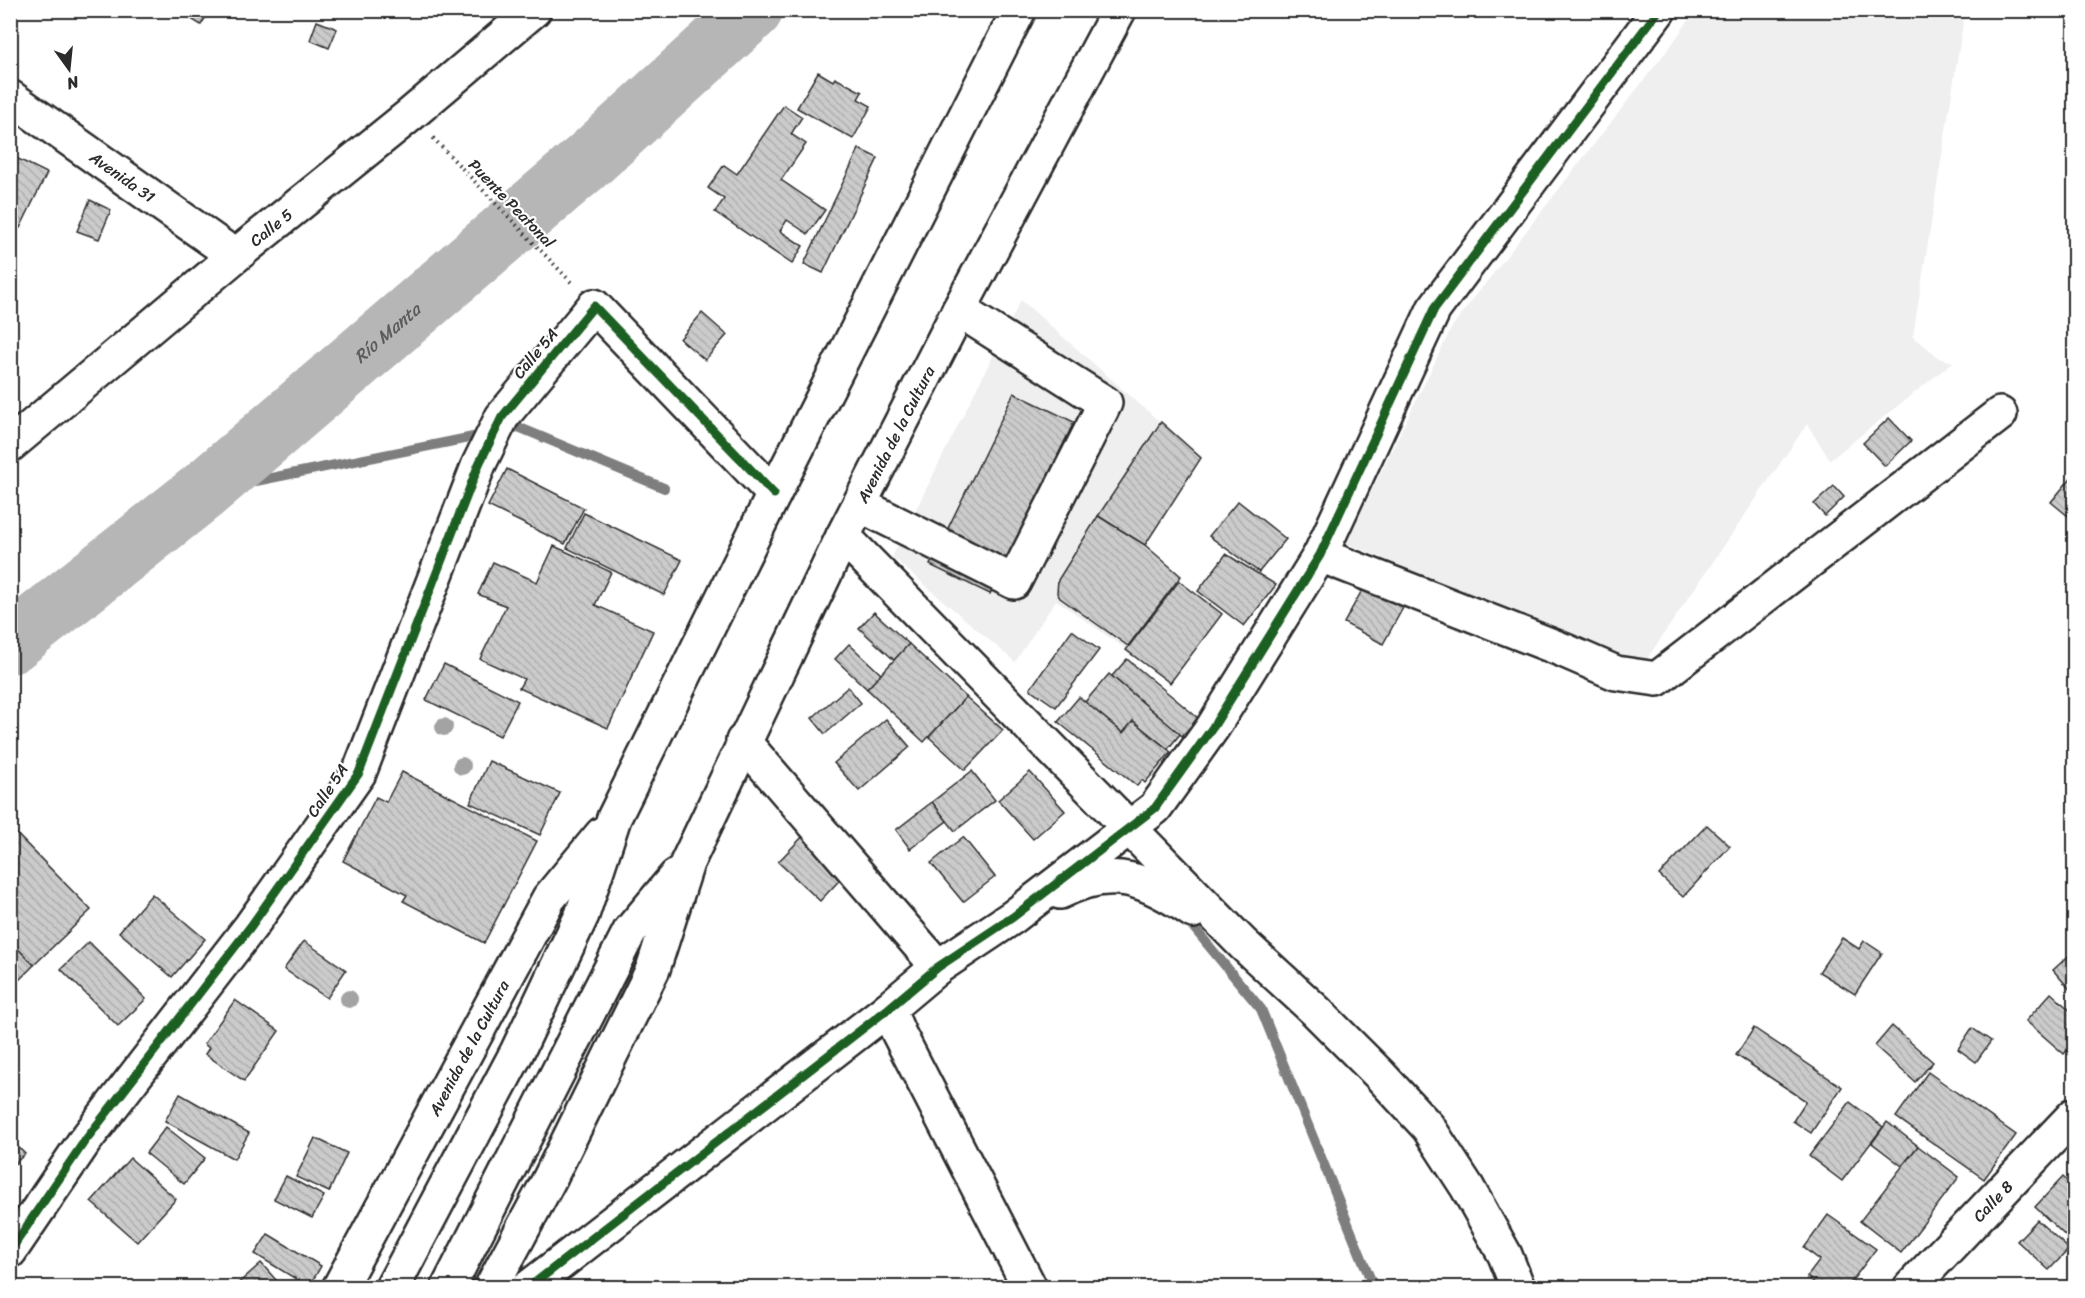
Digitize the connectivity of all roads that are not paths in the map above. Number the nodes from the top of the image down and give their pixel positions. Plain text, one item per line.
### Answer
1 (534, 10) edge
2 (1018, 10) edge
3 (1119, 10) edge
4 (1659, 10) edge
5 (10, 97) edge
6 (235, 256) junction
7 (959, 309) junction
8 (2000, 414) dead end
9 (10, 446) edge
10 (774, 494) junction
11 (860, 505) junction
12 (843, 536) junction
13 (1320, 555) junction
14 (743, 741) junction
15 (614, 818) junction
16 (1130, 829) junction
17 (687, 863) junction
18 (1013, 917) junction
19 (1243, 944) junction
20 (938, 967) junction
21 (888, 1009) junction
22 (2074, 1114) edge
23 (10, 1251) edge
24 (339, 1287) edge
25 (392, 1287) edge
26 (448, 1287) edge
27 (491, 1287) edge
28 (528, 1287) edge
29 (1030, 1287) edge
30 (1518, 1287) edge
31 (1910, 1287) edge

1 - 6 street, Calle 5
2 - 10 street, Avenida de la Cultura
3 - 7 street, Avenida de la Cultura
4 - 13 street
5 - 6 street, Avenida 31
6 - 9 street, Calle 5
7 - 11 street, Avenida de la Cultura
7 - 11 street
8 - 13 street
10 - 15 street, Avenida de la Cultura
10 - 23 street, Calle 5A
11 - 12 street, Avenida de la Cultura
12 - 14 street, Avenida de la Cultura
12 - 16 street
13 - 16 street
14 - 17 street, Avenida de la Cultura
14 - 20 street
15 - 24 street, Avenida de la Cultura
15 - 25 street, Avenida de la Cultura
16 - 18 street
16 - 19 street
17 - 26 street, Avenida de la Cultura
17 - 27 street, Avenida de la Cultura
18 - 19 street
18 - 20 street
19 - 30 street
20 - 21 street
21 - 28 street
21 - 29 street
22 - 31 street, Calle 8

